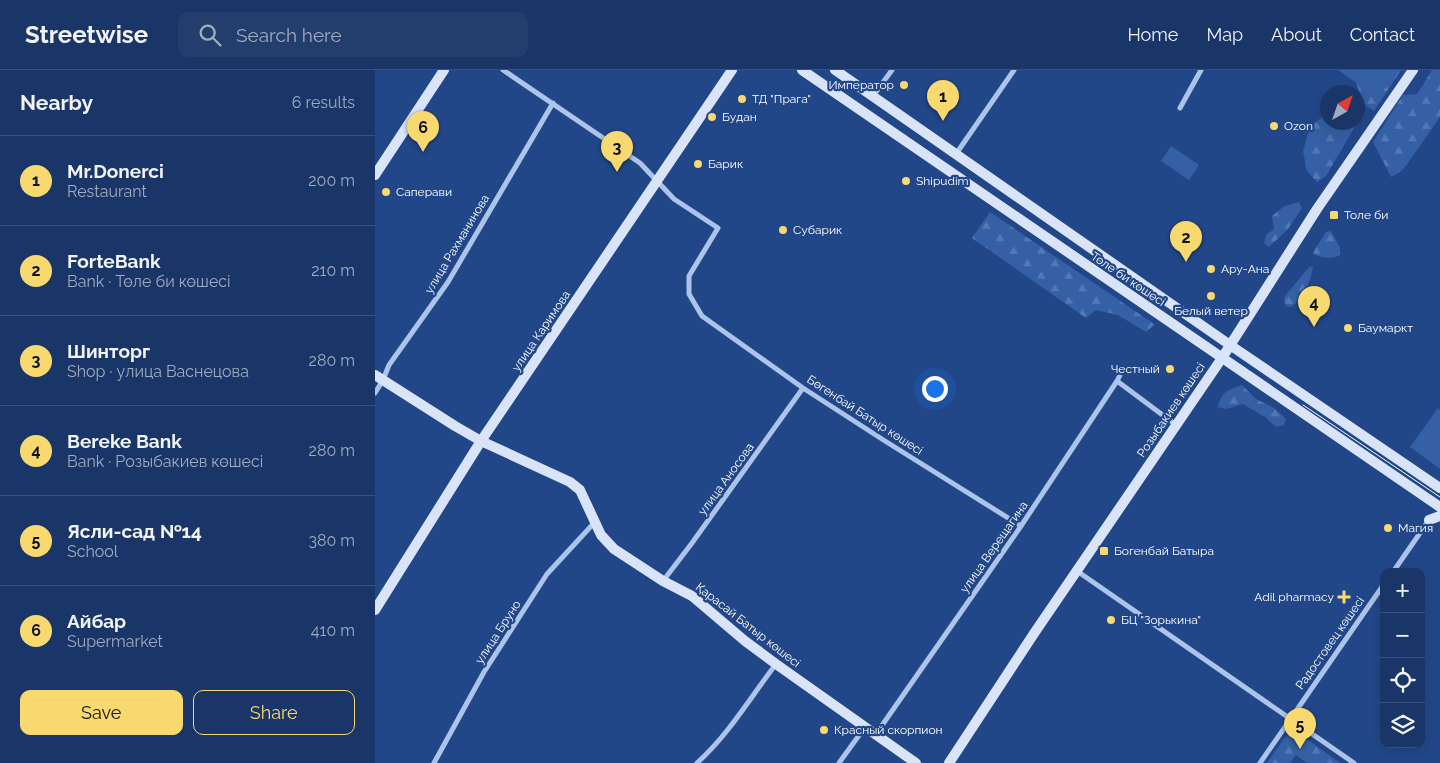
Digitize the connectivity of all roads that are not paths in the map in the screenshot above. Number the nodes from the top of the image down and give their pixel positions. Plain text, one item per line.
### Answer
1 (444, 70) edge
2 (503, 70) edge
3 (732, 70) edge
4 (802, 70) edge
5 (835, 70) edge
6 (892, 70) edge
7 (1014, 70) edge
8 (1201, 70) edge
9 (1413, 70) edge
10 (873, 97) junction
11 (553, 102) junction
12 (1180, 108) dead end
13 (956, 154) junction
14 (375, 175) edge
15 (658, 181) junction
16 (1138, 281) junction
17 (1128, 294) junction
18 (1230, 345) junction
19 (1222, 358) junction
20 (1123, 369) dead end
21 (379, 377) edge
22 (1117, 381) junction
23 (803, 388) junction
24 (375, 393) edge
25 (1307, 397) junction
26 (1296, 409) junction
27 (1176, 425) junction
28 (481, 441) junction
29 (1440, 488) edge
30 (1440, 507) edge
31 (1440, 516) edge
32 (1429, 520) joint
33 (594, 523) junction
34 (1021, 526) junction
35 (1396, 568) edge
36 (1077, 571) junction
37 (663, 580) junction
38 (1380, 590) edge
39 (375, 610) edge
40 (776, 664) junction
41 (1289, 719) junction
42 (865, 726) junction
43 (876, 734) junction
44 (434, 763) edge
45 (697, 763) edge
46 (839, 763) edge
47 (916, 763) edge
48 (949, 763) edge
49 (1260, 763) edge
50 (1354, 763) edge

1 - 14 main road
2 - 11 street
3 - 15 main road, улица Каримова
4 - 17 main road, Төле би көшесі
5 - 10 main road, Төле би көшесі
6 - 10 street
7 - 13 street
8 - 12 street
9 - 18 main road, Розыбакиев көшесі
10 - 13 main road, Төле би көшесі
11 - 15 street
11 - 21 street, улица Рахманинова
13 - 16 main road, Төле би көшесі
15 - 23 street, Бөгенбай Батыр көшесі
15 - 28 main road, улица Каримова
16 - 17 main road
16 - 18 main road, Төле би көшесі
17 - 19 main road, Төле би көшесі
18 - 19 main road, Розыбакиев көшесі
18 - 25 main road, Төле би көшесі
19 - 26 main road, Төле би көшесі
19 - 27 main road, Розыбакиев көшесі
20 - 22 street, улица Верещагина
21 - 24 street, улица Рахманинова
21 - 28 main road, Қарасай Батыр көшесі
22 - 27 street
22 - 34 street, улица Верещагина
23 - 34 street, Бөгенбай Батыр көшесі
23 - 37 street, улица Аносова
25 - 26 main road
25 - 29 main road, Төле би көшесі
26 - 30 main road, Төле би көшесі
27 - 36 main road, Розыбакиев көшесі
28 - 33 main road, Қарасай Батыр көшесі
28 - 39 main road, улица Каримова
31 - 32 main road
32 - 35 street
33 - 37 main road, Қарасай Батыр көшесі
33 - 44 street, улица Бруно
34 - 43 street, улица Верещагина
36 - 41 street
36 - 48 main road, Розыбакиев көшесі
37 - 40 main road, Қарасай Батыр көшесі
38 - 41 street, Радостовец көшесі
40 - 42 main road, Қарасай Батыр көшесі
40 - 45 street
41 - 49 street, Радостовец көшесі
41 - 50 street
42 - 43 main road, Қарасай Батыр көшесі
42 - 46 street
43 - 47 main road, Қарасай Батыр көшесі

